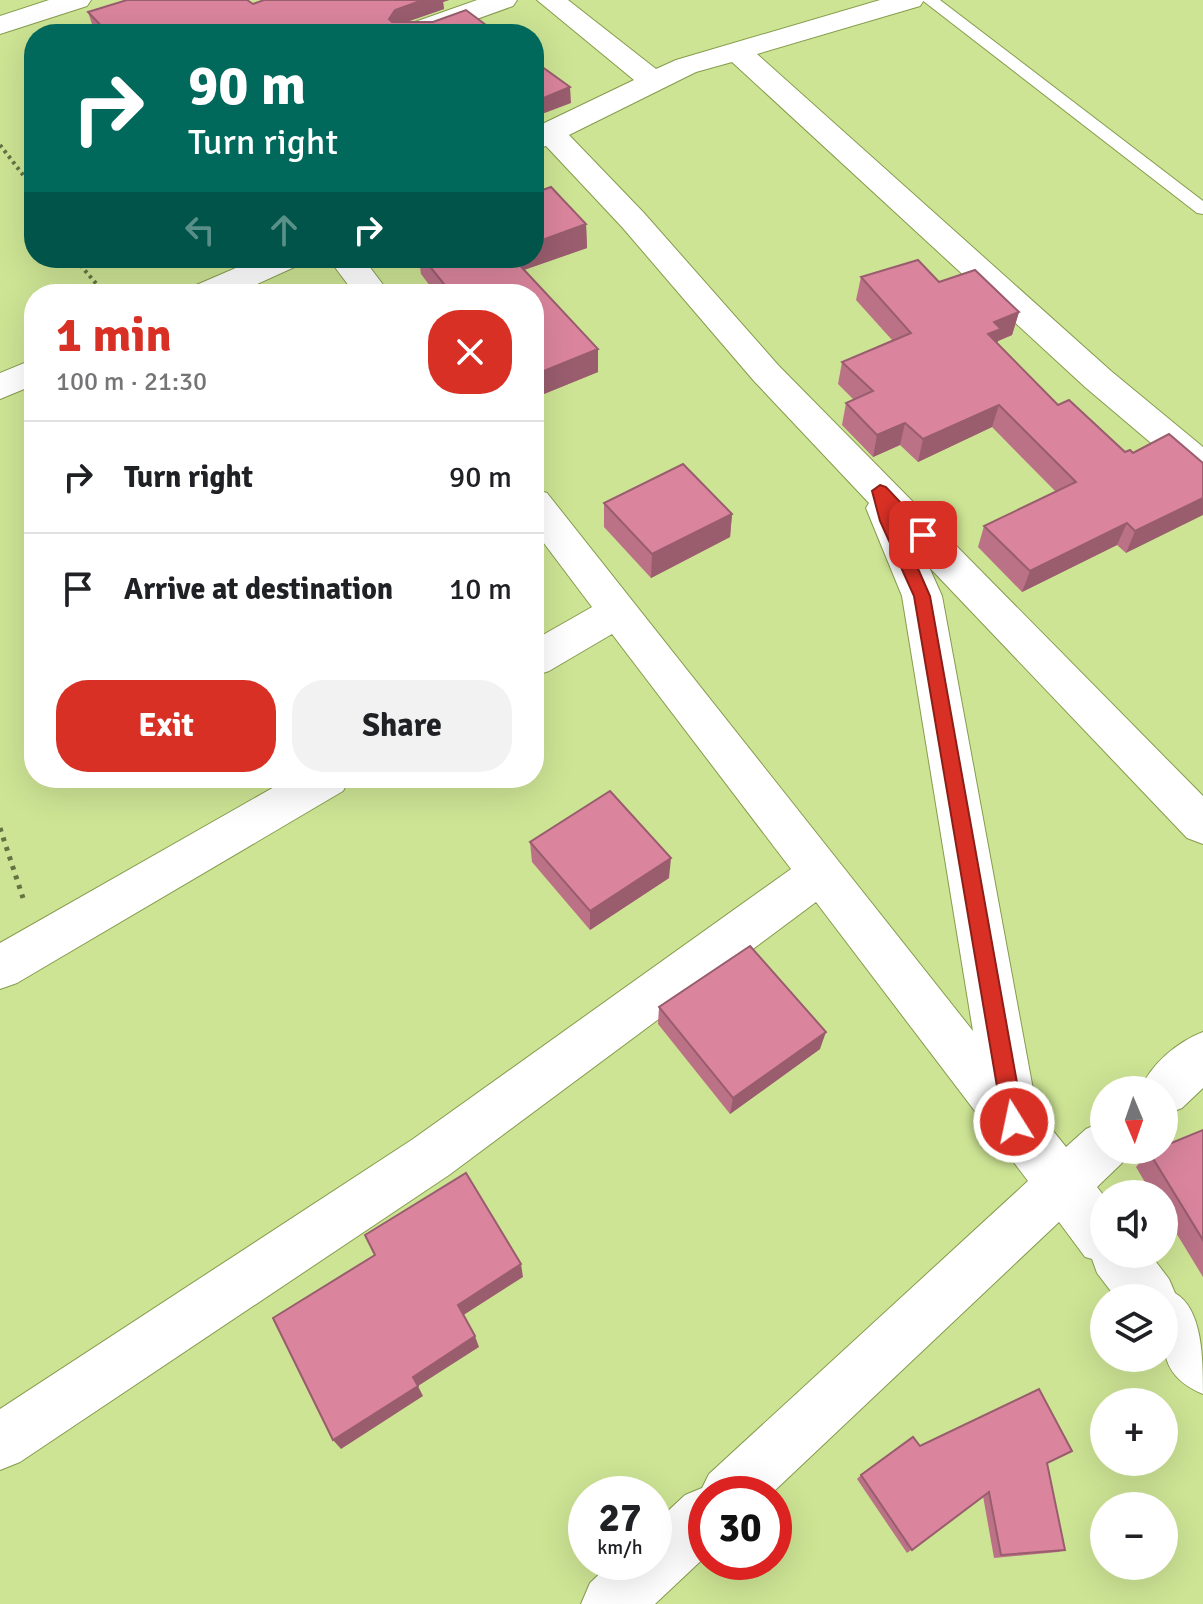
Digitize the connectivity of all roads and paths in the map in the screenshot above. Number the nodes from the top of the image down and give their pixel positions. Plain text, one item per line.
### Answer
1 (77, 0) edge
2 (503, 0) edge
3 (551, 0) edge
4 (910, 0) edge
5 (930, 0) edge
6 (851, 7) edge
7 (436, 24) edge
8 (0, 25) edge
9 (737, 51) junction
10 (653, 81) junction
11 (544, 135) edge
12 (544, 138) edge
13 (0, 145) edge
14 (24, 176) edge
15 (1203, 209) edge
16 (83, 268) edge
17 (264, 268) edge
18 (353, 268) edge
19 (96, 284) edge
20 (228, 284) edge
21 (365, 284) edge
22 (24, 376) edge
23 (0, 387) edge
24 (1203, 467) edge
25 (880, 491) junction
26 (544, 516) edge
27 (618, 611) junction
28 (544, 654) edge
29 (311, 788) edge
30 (1203, 825) edge
31 (0, 828) edge
32 (820, 873) junction
33 (39, 944) junction
34 (0, 968) edge
35 (1203, 1055) edge
36 (1178, 1078) edge
37 (1014, 1122) junction
38 (1090, 1159) edge
39 (1062, 1184) junction
40 (1090, 1220) edge
41 (1127, 1268) edge
42 (1139, 1284) edge
43 (1178, 1334) edge
44 (1203, 1366) edge
45 (0, 1442) edge
46 (748, 1476) edge
47 (688, 1533) edge
48 (611, 1604) edge

1 - 8 street
2 - 7 street
3 - 10 street
4 - 6 street
5 - 15 lane
6 - 9 street
9 - 10 street
9 - 24 street
10 - 11 street
12 - 25 street
13 - 14 path
16 - 19 path
17 - 20 street
18 - 21 street
22 - 23 street
25 - 30 street
25 - 37 street
26 - 27 street
27 - 28 street
27 - 32 street
29 - 33 street
31 - 33 path
32 - 37 street
32 - 45 street
33 - 34 street
35 - 36 street
37 - 39 street
38 - 39 street
39 - 40 street
39 - 46 street
41 - 42 street
43 - 44 street
47 - 48 street

